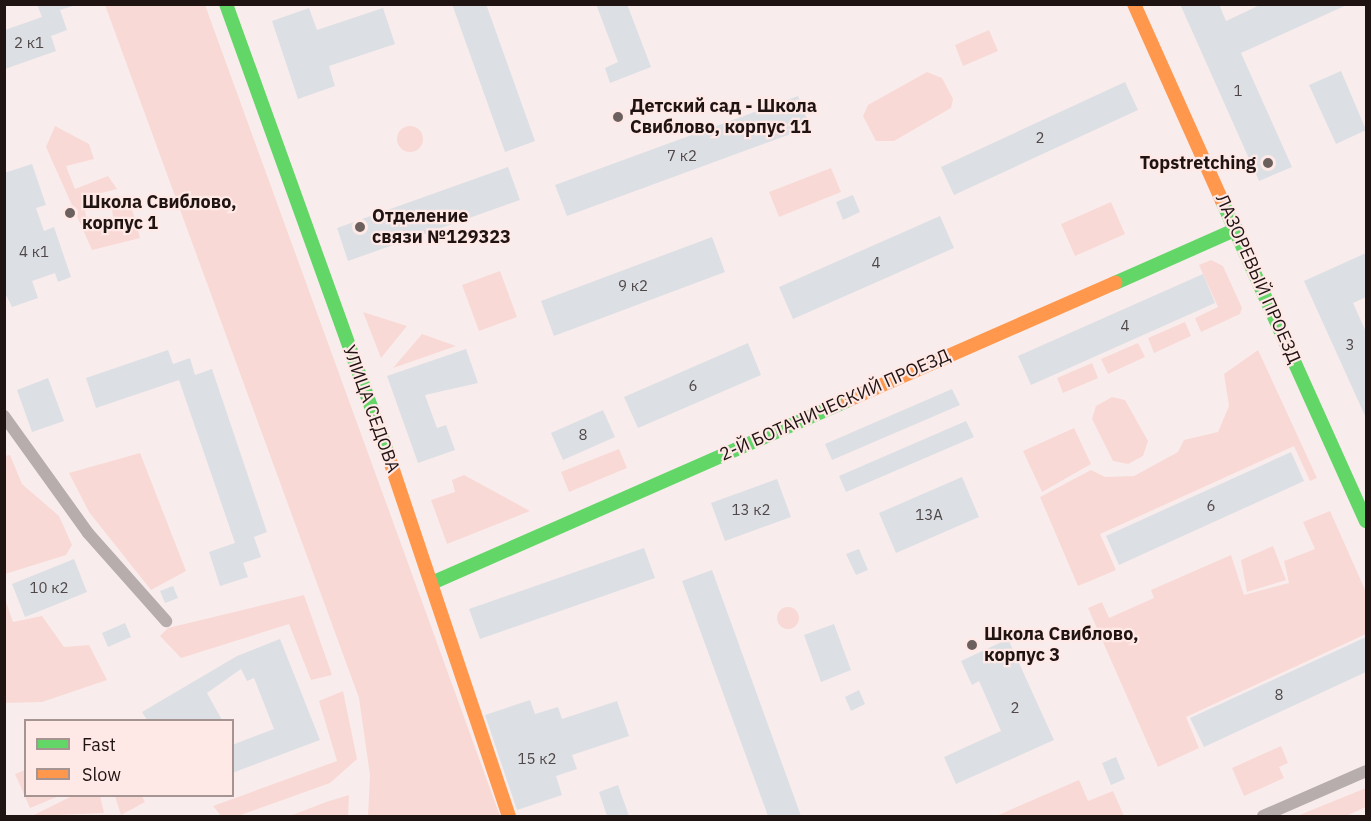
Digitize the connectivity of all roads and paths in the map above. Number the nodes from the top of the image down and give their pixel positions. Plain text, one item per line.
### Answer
1 (226, 4) edge
2 (1134, 4) edge
3 (1237, 229) junction
4 (4, 416) edge
5 (1366, 521) edge
6 (434, 582) junction
7 (166, 621) dead end
8 (1366, 771) edge
9 (509, 816) edge
10 (1263, 816) edge

1 - 6 street, УЛИЦА СЕДОВА
2 - 3 street, ЛАЗОРЕВЫЙ ПРОЕЗД
3 - 5 street, ЛАЗОРЕВЫЙ ПРОЕЗД
3 - 6 street, 2-Й БОТАНИЧЕСКИЙ ПРОЕЗД
4 - 7 street
6 - 9 street, УЛИЦА СЕДОВА
8 - 10 street

